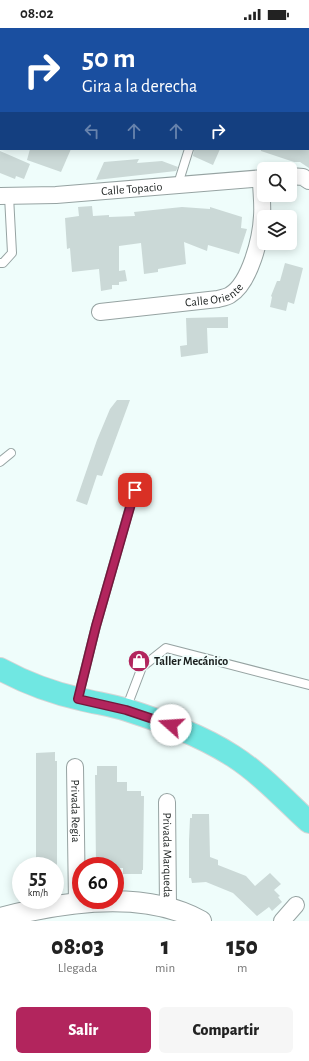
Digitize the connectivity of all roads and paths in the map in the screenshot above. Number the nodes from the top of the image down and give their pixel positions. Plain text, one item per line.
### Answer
1 (189, 150) edge
2 (297, 177) edge
3 (257, 178) edge
4 (309, 181) edge
5 (178, 184) junction
6 (4, 196) edge
7 (262, 202) edge
8 (0, 263) edge
9 (100, 312) dead end
10 (11, 453) dead end
11 (0, 462) edge
12 (135, 490) dead end
13 (0, 669) edge
14 (309, 685) edge
15 (78, 699) junction
16 (126, 710) junction
17 (75, 767) dead end
18 (167, 802) dead end
19 (309, 822) edge
20 (76, 857) edge
21 (124, 902) edge
22 (72, 905) edge
23 (296, 905) dead end
24 (168, 907) junction
25 (0, 918) edge
26 (201, 921) edge
27 (282, 921) edge

1 - 5 lane
2 - 4 street
3 - 5 street, Calle Topacio
5 - 6 street, Calle Topacio
6 - 8 lane
7 - 9 street, Calle Oriente
10 - 11 lane
12 - 15 lane
13 - 15 main road
14 - 16 lane
15 - 16 main road
16 - 19 main road
17 - 20 street, Privada Regia
18 - 24 street, Privada Marqueda
21 - 24 street
22 - 25 street
23 - 27 street
24 - 26 street

